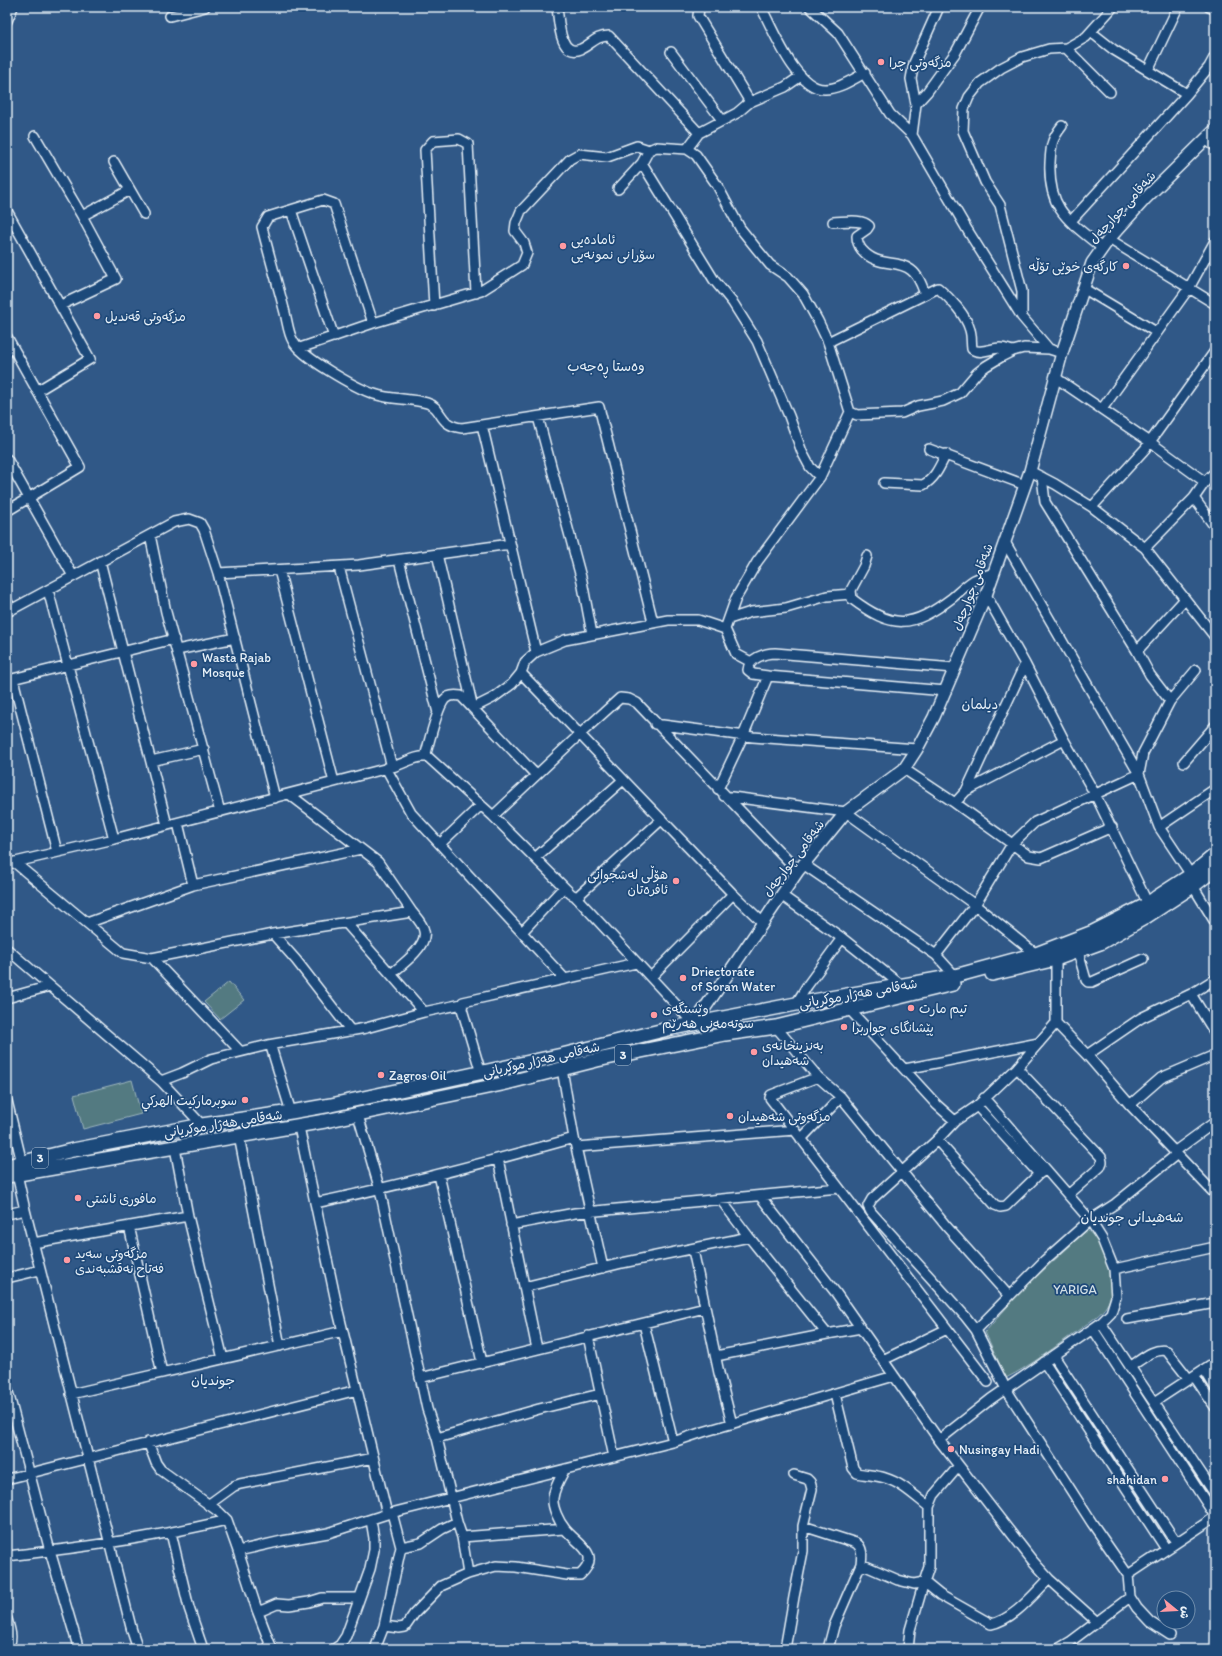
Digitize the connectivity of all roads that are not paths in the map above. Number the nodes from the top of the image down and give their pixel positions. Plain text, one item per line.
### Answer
1 (13, 7) edge
2 (205, 7) edge
3 (557, 7) edge
4 (699, 7) edge
5 (761, 7) edge
6 (810, 7) edge
7 (939, 7) edge
8 (980, 7) edge
9 (1178, 7) edge
10 (1209, 7) edge
11 (1109, 8) edge
12 (1215, 9) edge
13 (170, 16) dead end
14 (7, 21) edge
15 (1091, 32) junction
16 (1066, 48) junction
17 (670, 52) dead end
18 (1215, 56) edge
19 (1148, 70) junction
20 (865, 73) junction
21 (801, 76) junction
22 (1110, 92) dead end
23 (1187, 94) junction
24 (750, 102) junction
25 (916, 104) junction
26 (722, 120) junction
27 (1062, 126) dead end
28 (1215, 130) edge
29 (699, 133) junction
30 (912, 135) junction
31 (34, 136) dead end
32 (1210, 143) edge
33 (687, 149) junction
34 (649, 150) junction
35 (114, 162) dead end
36 (642, 163) junction
37 (618, 189) dead end
38 (130, 190) junction
39 (291, 210) junction
40 (7, 211) edge
41 (144, 214) dead end
42 (82, 216) junction
43 (1071, 221) junction
44 (833, 222) dead end
45 (1110, 239) junction
46 (1215, 241) edge
47 (1102, 248) junction
48 (1083, 288) junction
49 (1189, 288) junction
50 (476, 293) junction
51 (925, 294) junction
52 (1215, 304) edge
53 (61, 305) junction
54 (434, 306) junction
55 (1022, 316) junction
56 (373, 323) junction
57 (1156, 332) junction
58 (7, 337) edge
59 (334, 337) junction
60 (828, 342) junction
61 (300, 348) junction
62 (1050, 349) junction
63 (1013, 351) junction
64 (1215, 351) edge
65 (1062, 353) junction
66 (1056, 378) junction
67 (37, 391) junction
68 (1102, 409) junction
69 (850, 412) junction
70 (538, 417) junction
71 (482, 425) junction
72 (1150, 442) junction
73 (929, 448) dead end
74 (946, 454) junction
75 (7, 459) edge
76 (1030, 471) junction
77 (1215, 472) edge
78 (820, 477) junction
79 (1042, 478) junction
80 (1205, 482) junction
81 (884, 483) dead end
82 (1025, 485) junction
83 (29, 498) junction
84 (1194, 498) junction
85 (1092, 507) junction
86 (7, 511) edge
87 (1215, 527) edge
88 (150, 535) junction
89 (1005, 542) junction
90 (510, 544) junction
91 (1145, 548) junction
92 (437, 554) junction
93 (867, 556) dead end
94 (399, 560) junction
95 (100, 562) junction
96 (339, 567) junction
97 (279, 570) junction
98 (218, 573) junction
99 (994, 573) junction
100 (73, 576) junction
101 (48, 590) junction
102 (851, 594) junction
103 (986, 595) junction
104 (1185, 599) junction
105 (7, 601) edge
106 (9, 611) edge
107 (729, 619) junction
108 (653, 622) junction
109 (725, 629) junction
110 (592, 634) junction
111 (1215, 636) edge
112 (235, 638) junction
113 (174, 639) junction
114 (177, 650) junction
115 (1137, 651) junction
116 (123, 652) junction
117 (536, 652) junction
118 (751, 662) junction
119 (1025, 664) junction
120 (68, 665) junction
121 (954, 668) junction
122 (1196, 670) dead end
123 (521, 673) junction
124 (768, 676) junction
125 (10, 680) edge
126 (946, 691) junction
127 (1170, 701) junction
128 (474, 708) junction
129 (438, 713) junction
130 (655, 724) junction
131 (1215, 726) edge
132 (579, 735) junction
133 (743, 736) junction
134 (1064, 740) junction
135 (204, 749) junction
136 (918, 749) junction
137 (425, 756) junction
138 (151, 761) junction
139 (1184, 762) dead end
140 (389, 768) junction
141 (904, 769) junction
142 (1139, 774) junction
143 (536, 775) junction
144 (622, 780) junction
145 (334, 782) junction
146 (718, 789) junction
147 (1215, 789) edge
148 (966, 791) junction
149 (289, 794) junction
150 (1095, 794) junction
151 (724, 796) junction
152 (275, 798) junction
153 (955, 803) junction
154 (481, 805) junction
155 (220, 812) junction
156 (846, 812) junction
157 (493, 816) junction
158 (661, 820) junction
159 (178, 822) junction
160 (167, 825) junction
161 (1112, 827) junction
162 (1159, 827) junction
163 (114, 839) junction
164 (440, 844) junction
165 (1012, 844) junction
166 (361, 849) junction
167 (57, 852) junction
168 (1215, 855) edge
169 (534, 858) junction
170 (11, 863) edge
171 (800, 868) junction
172 (1215, 869) edge
173 (1192, 881) junction
174 (193, 885) junction
175 (564, 887) junction
176 (733, 894) junction
177 (575, 896) junction
178 (781, 896) junction
179 (1148, 904) junction
180 (975, 905) junction
181 (412, 912) junction
182 (346, 922) junction
183 (762, 922) junction
184 (1215, 922) edge
185 (87, 923) junction
186 (522, 932) junction
187 (273, 934) junction
188 (842, 938) junction
189 (7, 949) edge
190 (1078, 952) junction
191 (1036, 954) junction
192 (936, 955) junction
193 (152, 958) junction
194 (1056, 959) junction
195 (1143, 959) dead end
196 (636, 963) junction
197 (391, 974) junction
198 (955, 976) junction
199 (651, 977) junction
200 (566, 978) junction
201 (1215, 979) edge
202 (901, 985) junction
203 (50, 986) junction
204 (1191, 994) junction
205 (7, 998) edge
206 (462, 1004) junction
207 (796, 1004) junction
208 (849, 1009) junction
209 (424, 1012) junction
210 (1056, 1023) junction
211 (694, 1024) junction
212 (776, 1027) junction
213 (351, 1031) junction
214 (1215, 1033) edge
215 (1039, 1043) junction
216 (268, 1045) junction
217 (240, 1051) junction
218 (1087, 1055) junction
219 (1215, 1055) edge
220 (1017, 1068) junction
221 (497, 1069) junction
222 (562, 1069) junction
223 (905, 1070) junction
224 (481, 1073) junction
225 (818, 1077) junction
226 (161, 1081) junction
227 (502, 1084) junction
228 (841, 1097) junction
229 (984, 1098) junction
230 (7, 1101) edge
231 (1130, 1105) junction
232 (977, 1106) junction
233 (291, 1112) junction
234 (358, 1115) junction
235 (955, 1121) junction
236 (1215, 1122) edge
237 (202, 1125) junction
238 (299, 1127) junction
239 (794, 1130) junction
240 (239, 1136) junction
241 (574, 1138) junction
242 (801, 1138) junction
243 (937, 1140) junction
244 (576, 1147) junction
245 (175, 1148) junction
246 (73, 1150) junction
247 (1176, 1153) junction
248 (498, 1159) junction
249 (76, 1164) junction
250 (13, 1169) edge
251 (902, 1171) junction
252 (1042, 1172) junction
253 (439, 1174) junction
254 (839, 1188) junction
255 (380, 1190) junction
256 (1215, 1194) edge
257 (1068, 1195) junction
258 (760, 1196) junction
259 (721, 1200) junction
260 (315, 1203) junction
261 (25, 1210) junction
262 (591, 1211) junction
263 (7, 1214) edge
264 (188, 1216) junction
265 (1090, 1220) junction
266 (511, 1225) junction
267 (128, 1226) junction
268 (749, 1237) junction
269 (33, 1243) junction
270 (1215, 1247) edge
271 (693, 1250) junction
272 (603, 1268) junction
273 (1114, 1269) junction
274 (40, 1270) junction
275 (7, 1278) edge
276 (524, 1287) junction
277 (1009, 1296) junction
278 (1215, 1303) edge
279 (705, 1308) junction
280 (1127, 1319) dead end
281 (1101, 1323) junction
282 (644, 1324) junction
283 (861, 1328) junction
284 (947, 1329) junction
285 (1093, 1329) junction
286 (976, 1330) junction
287 (343, 1331) junction
288 (827, 1334) junction
289 (588, 1336) junction
290 (280, 1346) junction
291 (537, 1349) junction
292 (716, 1356) junction
293 (1054, 1356) junction
294 (223, 1359) junction
295 (883, 1360) junction
296 (482, 1362) junction
297 (1044, 1362) junction
298 (1215, 1362) edge
299 (1130, 1367) junction
300 (1204, 1369) junction
301 (162, 1373) junction
302 (894, 1376) junction
303 (1192, 1377) junction
304 (420, 1378) junction
305 (988, 1382) dead end
306 (1215, 1387) edge
307 (7, 1388) edge
308 (1006, 1389) junction
309 (357, 1390) junction
310 (71, 1394) junction
311 (600, 1394) junction
312 (835, 1394) junction
313 (1154, 1402) junction
314 (1215, 1407) edge
315 (732, 1424) junction
316 (437, 1438) junction
317 (939, 1440) junction
318 (148, 1442) junction
319 (674, 1442) junction
320 (614, 1457) junction
321 (87, 1458) junction
322 (374, 1458) junction
323 (958, 1467) junction
324 (565, 1469) junction
325 (30, 1473) junction
326 (794, 1475) dead end
327 (7, 1479) edge
328 (1215, 1494) edge
329 (452, 1498) junction
330 (208, 1505) junction
331 (928, 1507) junction
332 (389, 1513) junction
333 (1215, 1517) edge
334 (227, 1520) junction
335 (371, 1520) junction
336 (457, 1522) junction
337 (803, 1526) junction
338 (564, 1529) junction
339 (172, 1533) junction
340 (462, 1537) junction
341 (1176, 1542) junction
342 (109, 1544) junction
343 (401, 1547) junction
344 (1166, 1549) junction
345 (50, 1551) junction
346 (238, 1551) junction
347 (7, 1556) edge
348 (861, 1564) junction
349 (468, 1574) junction
350 (1128, 1575) junction
351 (1049, 1580) junction
352 (924, 1582) junction
353 (1130, 1597) junction
354 (359, 1598) junction
355 (257, 1610) junction
356 (7, 1619) edge
357 (1097, 1622) junction
358 (384, 1626) junction
359 (1170, 1634) dead end
360 (77, 1643) dead end
361 (7, 1649) edge
362 (138, 1649) edge
363 (203, 1649) edge
364 (272, 1649) edge
365 (334, 1649) edge
366 (376, 1649) edge
367 (785, 1649) edge
368 (828, 1649) edge
369 (908, 1649) edge
370 (1058, 1649) edge

1 - 14 street
2 - 13 street
3 - 29 street
4 - 24 street
5 - 21 street
6 - 20 street
7 - 25 street
8 - 25 street
9 - 19 street
10 - 12 street
11 - 15 street
15 - 16 street
15 - 19 street
16 - 22 street
16 - 55 street
17 - 26 street
18 - 23 street
19 - 23 street
20 - 21 street
20 - 30 street
21 - 24 street
23 - 43 street
24 - 26 street
25 - 30 street
26 - 29 street
27 - 43 street
28 - 32 main road, شەقامی چوارچەل
29 - 33 street
30 - 55 street
31 - 42 street
32 - 45 main road, شەقامی چوارچەل
33 - 34 street
33 - 60 street
34 - 36 street
34 - 50 street
35 - 38 street
36 - 37 street
36 - 78 street
38 - 41 street
38 - 42 street
39 - 56 street
39 - 59 street
39 - 61 street
40 - 53 street
42 - 53 street
43 - 47 street
44 - 51 street
45 - 47 main road, شەقامی چوارچەل
45 - 49 street
46 - 49 street
47 - 48 main road, شەقامی چوارچەل
48 - 57 street
48 - 65 main road, شەقامی چوارچەل
49 - 52 street
49 - 57 street
50 - 54 street
50 - 54 street
51 - 60 street
51 - 63 street
53 - 67 street
54 - 56 street
55 - 62 street
56 - 59 street
57 - 68 street
58 - 67 street
59 - 61 street
60 - 69 street
61 - 71 street
62 - 63 street
62 - 65 street
63 - 69 street
64 - 72 street
65 - 66 main road, شەقامی چوارچەل
66 - 68 street
66 - 76 main road, شەقامی چوارچەل
67 - 83 street
68 - 72 street
69 - 78 street
70 - 71 street
70 - 108 street
70 - 110 street
71 - 90 street
72 - 80 street
72 - 85 street
73 - 74 street
74 - 81 street
74 - 82 street
75 - 83 street
76 - 79 street
76 - 82 main road, شەقامی چوارچەل
77 - 80 street
78 - 107 street
79 - 85 street
79 - 115 street
80 - 84 street
82 - 89 main road, شەقامی چوارچەل
83 - 86 street
83 - 100 street
84 - 87 street
84 - 91 street
85 - 91 street
88 - 95 street
88 - 98 street
88 - 113 street
89 - 99 main road, شەقامی چوارچەل
89 - 142 street
90 - 92 street
90 - 117 street
91 - 104 street
92 - 94 street
92 - 128 street
93 - 102 street
94 - 96 street
94 - 129 street
95 - 100 street
95 - 116 street
96 - 97 street
96 - 140 street
97 - 98 street
97 - 145 street
98 - 112 street
99 - 102 street
99 - 103 main road, شەقامی چوارچەل
100 - 101 street
101 - 106 street
101 - 120 street
102 - 107 street
103 - 119 street
103 - 121 main road, شەقامی چوارچەل
104 - 111 street
104 - 115 street
105 - 106 street
107 - 109 street
108 - 109 street
108 - 110 street
109 - 118 street
110 - 117 street
112 - 114 street
112 - 152 street
113 - 114 street
113 - 116 street
114 - 135 street
115 - 127 street
116 - 120 street
116 - 138 street
117 - 123 street
118 - 121 street
118 - 124 street
119 - 134 street
119 - 148 street
120 - 125 street
120 - 163 street
121 - 126 main road, شەقامی چوارچەل
122 - 127 street
123 - 128 street
123 - 132 street
124 - 126 street
124 - 133 street
125 - 167 street
126 - 136 main road, شەقامی چوارچەل
127 - 142 street
128 - 129 street
128 - 143 street
129 - 137 street
130 - 132 street
130 - 133 street
130 - 146 street
131 - 139 street
132 - 143 street
132 - 144 street
133 - 136 street
133 - 146 street
134 - 148 street
134 - 150 street
135 - 138 street
135 - 155 street
136 - 141 main road, شەقامی چوارچەل
137 - 140 street
137 - 154 street
138 - 160 street
140 - 145 street
140 - 164 street
141 - 153 street
141 - 156 main road, شەقامی چوارچەل
142 - 150 street
142 - 162 street
143 - 157 street
144 - 158 street
144 - 169 street
145 - 149 street
146 - 151 street
147 - 162 street
148 - 153 street
149 - 152 street
149 - 166 street
150 - 161 street
150 - 165 street
151 - 156 street
151 - 171 street
152 - 155 street
153 - 165 street
154 - 157 street
154 - 164 street
155 - 159 street
156 - 171 main road, شەقامی چوارچەل
156 - 180 street
157 - 169 street
158 - 176 street
158 - 177 street
159 - 160 street
159 - 174 street
160 - 163 street
161 - 165 street
161 - 179 street
162 - 173 street
163 - 167 street
164 - 186 street
165 - 180 street
166 - 174 street
166 - 181 street
167 - 170 street
168 - 173 highway, شەقامی ھەژار موکریانی / 3
169 - 175 street
170 - 185 street
171 - 178 main road, شەقامی چوارچەل
171 - 192 street
172 - 173 highway, شەقامی ھەژار موکریانی / 3
173 - 179 highway, شەقامی ھەژار موکریانی / 3
173 - 184 street
173 - 190 highway, شەقامی ھەژار موکریانی / 3
174 - 185 street
175 - 177 street
175 - 186 street
176 - 183 street
176 - 199 street
177 - 196 street
178 - 183 main road, شەقامی چوارچەل
178 - 188 street
179 - 191 highway, شەقامی ھەژار موکریانی / 3
180 - 191 street
180 - 192 street
181 - 182 street
181 - 197 street
182 - 187 street
182 - 197 street
183 - 211 main road, شەقامی چوارچەل
185 - 193 street
186 - 200 street
187 - 193 street
187 - 213 street
188 - 202 street
188 - 207 street
189 - 203 street
190 - 194 highway, شەقامی ھەژار موکریانی / 3
190 - 195 street
191 - 198 highway, شەقامی ھەژار موکریانی / 3
192 - 198 street
193 - 217 street
194 - 208 highway, شەقامی ھەژار موکریانی / 3
194 - 210 street
196 - 199 street
196 - 200 street
197 - 209 street
198 - 202 highway, شەقامی ھەژار موکریانی / 3
199 - 211 street
200 - 206 street
201 - 204 street
202 - 207 highway, شەقامی ھەژار موکریانی / 3
203 - 205 street
203 - 226 street
204 - 214 street
204 - 218 street
206 - 209 street
206 - 224 street
207 - 211 highway, شەقامی ھەژار موکریانی / 3
208 - 212 highway, شەقامی ھەژار موکریانی / 3
208 - 223 street
209 - 213 street
210 - 215 street
210 - 218 street
211 - 221 highway, شەقامی ھەژار موکریانی / 3
212 - 222 highway, شەقامی ھەژار موکریانی / 3
212 - 225 street
213 - 216 street
215 - 220 street
215 - 223 street
216 - 217 street
216 - 233 street
217 - 226 street
218 - 231 street
219 - 231 street
220 - 229 street
220 - 257 street
221 - 224 highway, شەقامی ھەژار موکریانی / 3
221 - 227 highway
222 - 227 highway, شەقامی ھەژار موکریانی / 3
222 - 241 street
223 - 235 street
224 - 233 highway, شەقامی ھەژار موکریانی / 3
225 - 228 street
225 - 239 street
226 - 237 street
227 - 234 highway, شەقامی ھەژار موکریانی / 3
228 - 242 street
228 - 251 street
229 - 232 street
229 - 252 street
230 - 250 street
231 - 247 street
232 - 235 street
232 - 252 street
233 - 237 highway, شەقامی ھەژار موکریانی / 3
234 - 238 highway, شەقامی ھەژار موکریانی / 3
234 - 255 street
235 - 243 street
236 - 247 street
237 - 246 highway, شەقامی ھەژار موکریانی / 3
238 - 240 highway, شەقامی ھەژار موکریانی / 3
238 - 260 street
239 - 242 street
239 - 244 street
240 - 245 highway, شەقامی ھەژار موکریانی / 3
240 - 290 street
241 - 244 street
241 - 248 street
242 - 254 street
243 - 251 street
243 - 252 street
244 - 262 street
245 - 249 highway, شەقامی ھەژار موکریانی / 3
245 - 264 street
246 - 249 highway
246 - 250 highway, شەقامی ھەژار موکریانی / 3
247 - 256 street
247 - 265 street
248 - 253 street
248 - 266 street
249 - 250 highway, شەقامی ھەژار موکریانی / 3
250 - 261 street
251 - 277 street
251 - 286 street
252 - 257 street
253 - 255 street
253 - 296 street
254 - 258 street
254 - 284 street
255 - 260 street
255 - 304 street
257 - 265 street
258 - 259 street
258 - 283 street
259 - 262 street
259 - 268 street
260 - 287 street
261 - 263 street
261 - 269 street
262 - 266 street
262 - 272 street
264 - 267 street
264 - 294 street
265 - 273 street
265 - 277 street
266 - 276 street
267 - 269 street
267 - 301 street
268 - 271 street
268 - 288 street
269 - 274 street
270 - 273 street
271 - 272 street
271 - 279 street
272 - 276 street
273 - 281 street
274 - 275 street
274 - 310 street
276 - 291 street
277 - 286 street
278 - 280 street
279 - 282 street
279 - 292 street
281 - 285 street
281 - 299 street
282 - 289 street
282 - 319 street
283 - 288 street
283 - 295 street
284 - 295 street
284 - 305 street
285 - 293 street
285 - 333 street
286 - 308 street
287 - 290 street
287 - 309 street
288 - 292 street
289 - 291 street
289 - 311 street
290 - 294 street
291 - 296 street
292 - 315 street
293 - 297 street
293 - 341 street
294 - 301 street
295 - 302 street
296 - 304 street
297 - 308 street
297 - 344 street
298 - 300 street
299 - 303 street
299 - 313 street
300 - 303 street
300 - 306 street
301 - 310 street
302 - 312 street
302 - 317 street
303 - 313 street
303 - 314 street
304 - 316 street
307 - 325 street
308 - 317 street
308 - 350 street
309 - 318 street
309 - 322 street
310 - 321 street
311 - 316 street
311 - 320 street
312 - 315 street
312 - 331 street
313 - 328 street
315 - 319 street
316 - 329 street
317 - 323 street
318 - 321 street
318 - 330 street
319 - 320 street
320 - 324 street
321 - 325 street
321 - 342 street
322 - 330 street
322 - 332 street
323 - 331 street
323 - 351 street
324 - 329 street
324 - 338 street
325 - 327 street
325 - 345 street
326 - 337 street
329 - 332 street
329 - 336 street
330 - 334 street
331 - 352 street
332 - 335 street
332 - 343 street
333 - 341 street
334 - 339 street
334 - 346 street
335 - 346 street
335 - 354 street
336 - 340 street
336 - 343 street
337 - 348 street
337 - 367 street
338 - 340 street
338 - 349 street
339 - 342 street
339 - 363 street
340 - 349 street
341 - 344 street
342 - 345 street
342 - 362 street
343 - 358 street
344 - 350 street
345 - 347 street
345 - 360 street
346 - 355 street
348 - 352 street
348 - 368 street
349 - 358 street
350 - 353 street
351 - 352 street
351 - 357 street
352 - 369 street
353 - 357 street
353 - 359 street
354 - 355 street
354 - 365 street
355 - 364 street
356 - 361 street
357 - 370 street
358 - 366 street

